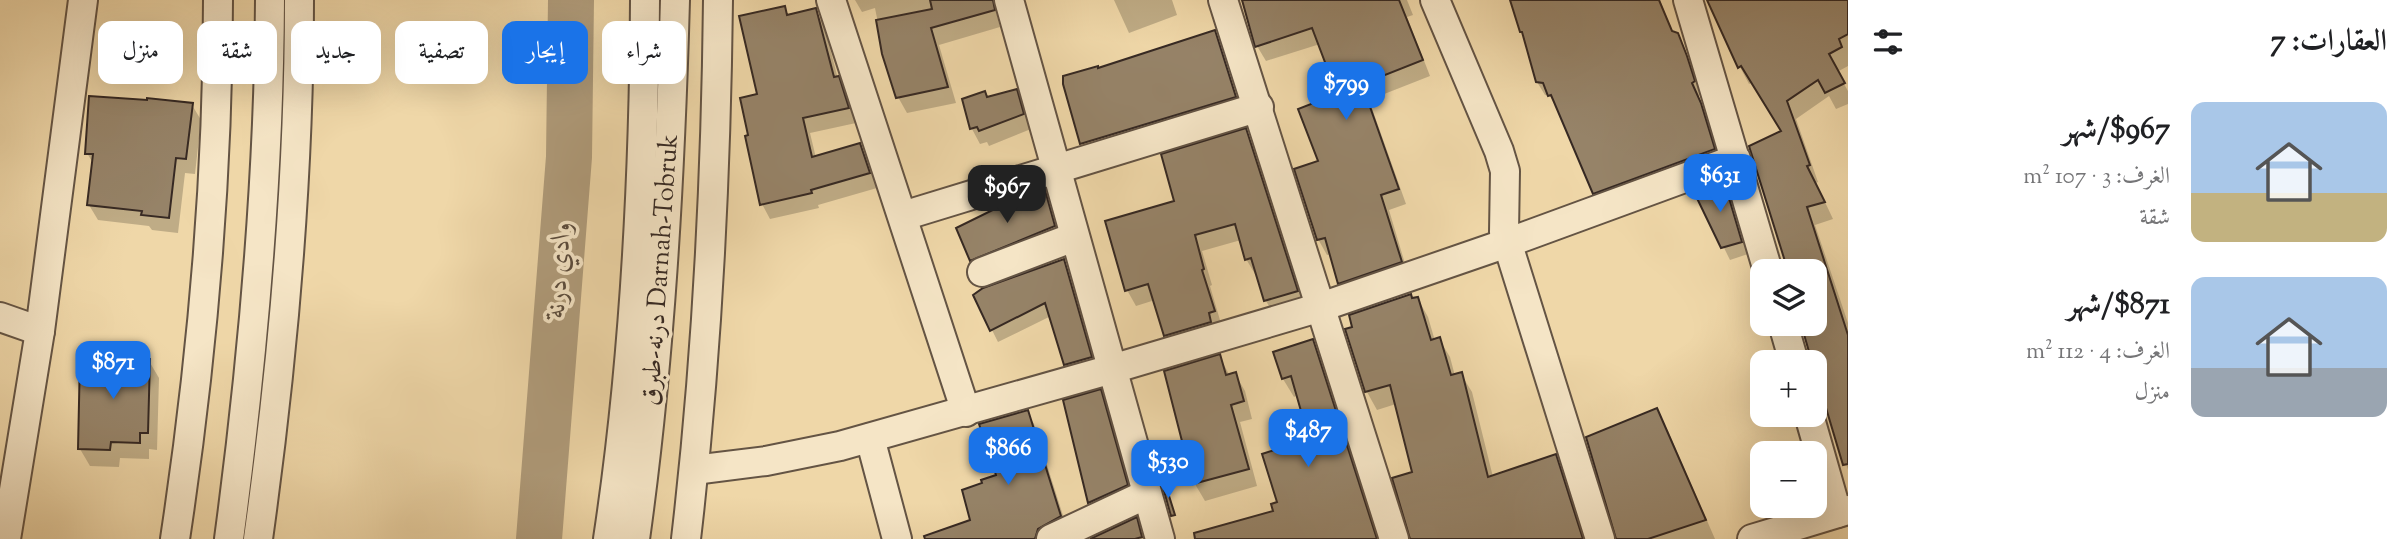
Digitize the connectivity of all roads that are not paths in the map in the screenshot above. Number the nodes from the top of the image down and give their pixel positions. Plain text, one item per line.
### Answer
1 (83, 0) edge
2 (218, 0) edge
3 (270, 0) edge
4 (299, 0) edge
5 (645, 0) edge
6 (675, 0) edge
7 (718, 0) edge
8 (831, 0) edge
9 (1009, 0) edge
10 (1223, 0) edge
11 (1435, 0) edge
12 (1688, 0) edge
13 (1259, 107) junction
14 (1736, 159) junction
15 (1055, 170) junction
16 (903, 216) junction
17 (1074, 237) junction
18 (1507, 243) junction
19 (1765, 259) edge
20 (982, 272) dead end
21 (1321, 307) junction
22 (0, 317) edge
23 (40, 331) junction
24 (1112, 369) junction
25 (966, 412) junction
26 (1811, 427) edge
27 (870, 438) junction
28 (694, 470) junction
29 (1147, 494) junction
30 (1828, 521) edge
31 (6, 539) edge
32 (175, 539) edge
33 (229, 539) edge
34 (258, 539) edge
35 (608, 539) edge
36 (635, 539) edge
37 (686, 539) edge
38 (897, 539) edge
39 (1051, 539) edge
40 (1160, 539) edge
41 (1394, 539) edge
42 (1600, 539) edge
43 (1752, 539) edge

1 - 23 street
2 - 32 street
3 - 33 street
4 - 34 street
5 - 35 street
6 - 36 street, درنه-طبرق Darnah-Tobruk
7 - 28 street
8 - 16 street
9 - 15 street
10 - 13 street
11 - 18 street
12 - 14 street
13 - 15 street
13 - 21 street
14 - 18 street
14 - 19 street
15 - 16 street
15 - 17 street
16 - 25 street
17 - 20 street
17 - 24 street
18 - 21 street
18 - 42 street
21 - 24 street
21 - 41 street
22 - 23 street
23 - 31 street
24 - 25 street
24 - 29 street
25 - 27 street
26 - 30 street
27 - 28 street
27 - 38 street
28 - 37 street
29 - 39 street
29 - 40 street
30 - 43 street

